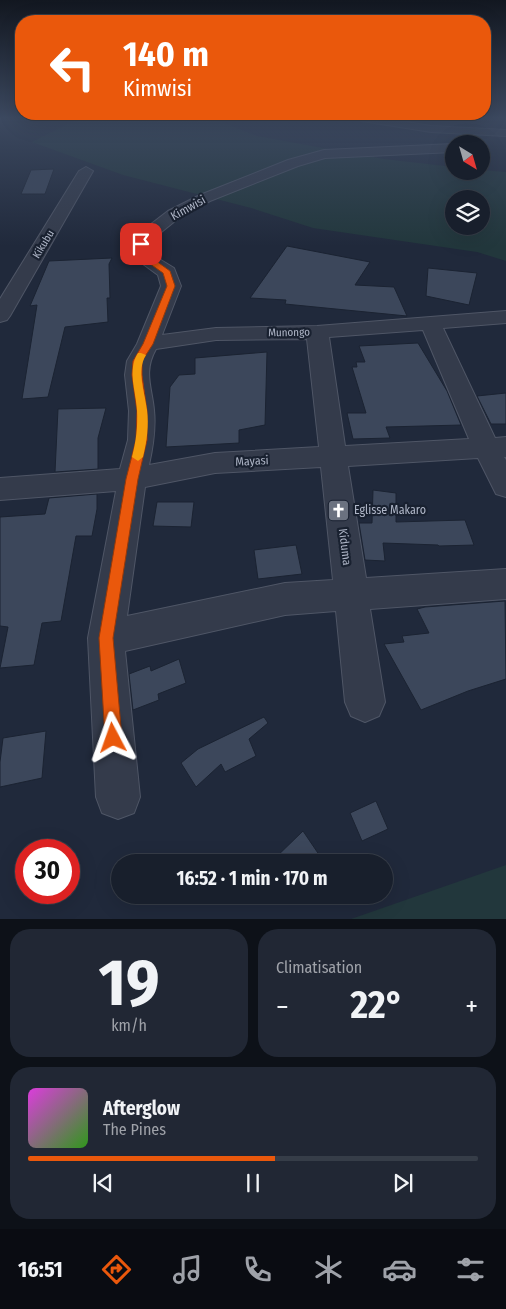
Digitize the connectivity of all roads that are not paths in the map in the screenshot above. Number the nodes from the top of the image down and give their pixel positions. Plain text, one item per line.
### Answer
1 (303, 161) edge
2 (86, 171) dead end
3 (0, 316) edge
4 (506, 317) edge
5 (430, 322) junction
6 (317, 332) junction
7 (148, 344) junction
8 (496, 448) edge
9 (333, 456) junction
10 (132, 479) junction
11 (506, 486) edge
12 (0, 489) edge
13 (506, 584) edge
14 (351, 596) junction
15 (106, 638) junction
16 (365, 702) dead end
17 (118, 797) dead end

1 - 7 street, Kimwisi
2 - 3 street, Kikubu
4 - 5 street, Munongo
5 - 6 street, Munongo
5 - 8 street
6 - 7 street, Munongo
6 - 9 street, Kiduma
7 - 10 street, Kimwisi
8 - 9 street, Mayasi
8 - 11 street
9 - 10 street, Mayasi
9 - 14 street, Kiduma
10 - 12 street, Mayasi
10 - 15 street, Kimwisi
13 - 14 street
14 - 15 street
14 - 16 street, Kiduma
15 - 17 street, Kimwisi

